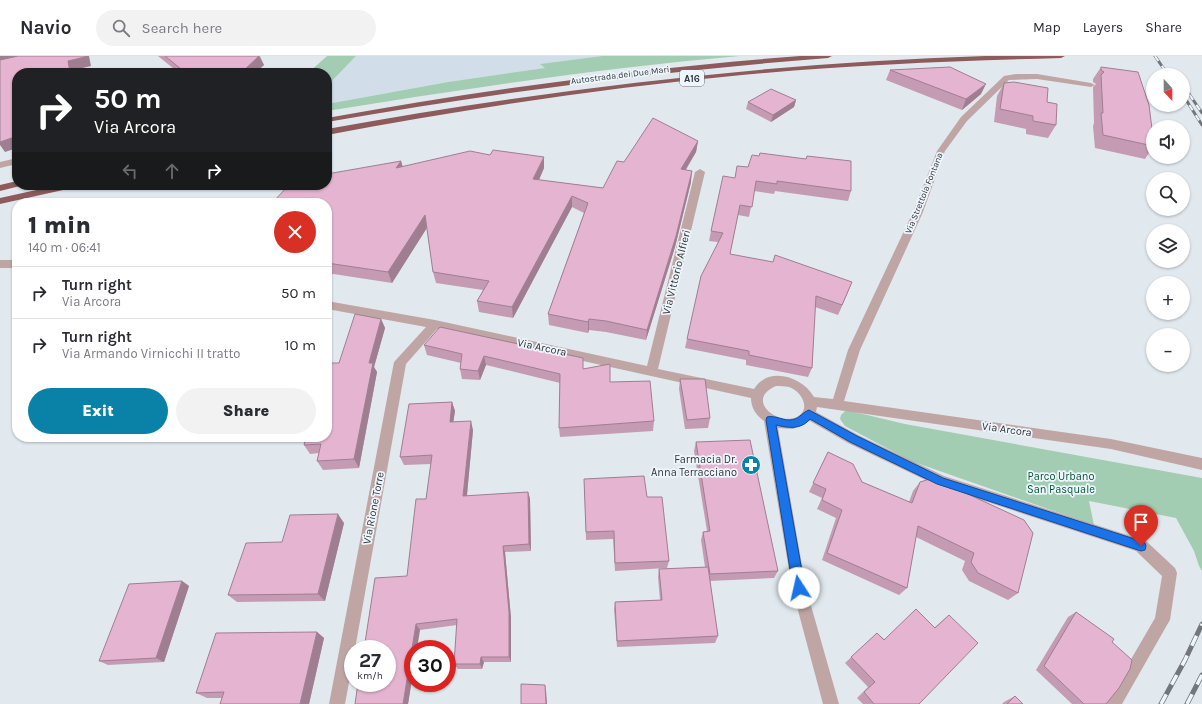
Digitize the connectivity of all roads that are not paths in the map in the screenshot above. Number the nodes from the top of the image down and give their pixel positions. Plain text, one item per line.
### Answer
1 (828, 56) edge
2 (1061, 56) edge
3 (1091, 85) dead end
4 (332, 119) edge
5 (332, 131) edge
6 (12, 162) edge
7 (0, 165) edge
8 (700, 172) dead end
9 (12, 185) edge
10 (0, 188) edge
11 (50, 190) edge
12 (12, 198) edge
13 (14, 198) edge
14 (0, 201) edge
15 (0, 264) edge
16 (12, 264) edge
17 (332, 306) edge
18 (435, 324) junction
19 (652, 372) junction
20 (757, 394) junction
21 (838, 405) junction
22 (809, 407) junction
23 (770, 420) junction
24 (1202, 464) edge
25 (337, 704) edge
26 (831, 704) edge
27 (1113, 704) edge

1 - 4 highway, Autostrada dei Due Mari / A16
2 - 5 highway, Autostrada dei Due Mari / A16
3 - 21 street, Via Strettola Fontana
6 - 7 street
8 - 19 street, Via Vittorio Alfieri
9 - 10 highway
11 - 13 highway
12 - 14 highway
15 - 16 street
17 - 18 street, Via Arcora
18 - 19 street, Via Arcora
18 - 25 street, Via Rione Torre
19 - 20 street, Via Arcora
20 - 22 street
20 - 23 street
21 - 22 street, Via Arcora
21 - 24 street, Via Arcora
22 - 23 street
22 - 27 street
23 - 26 street

